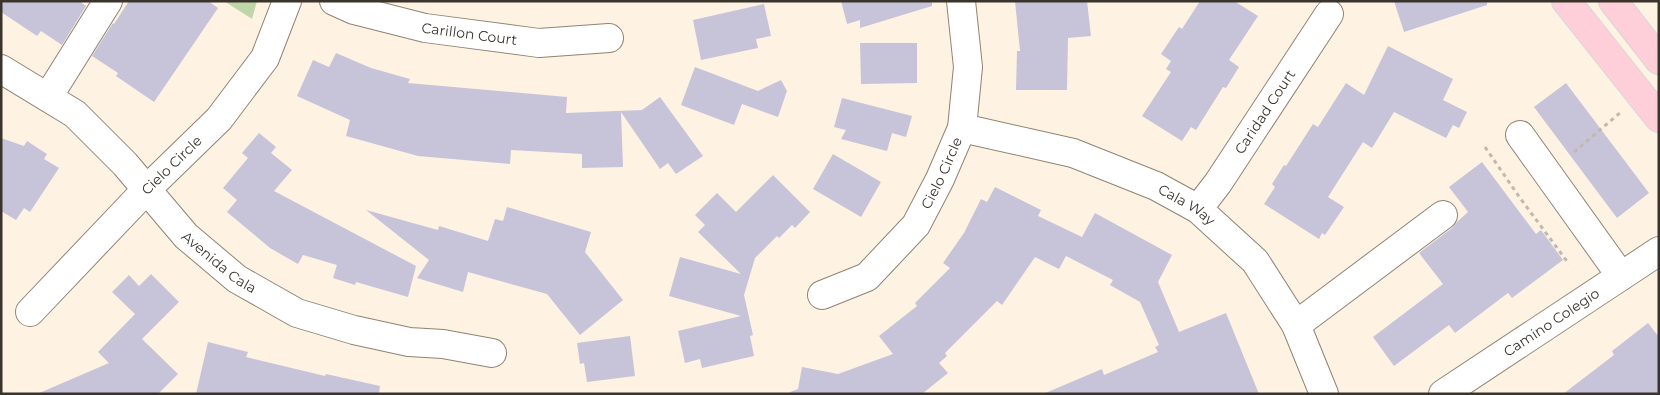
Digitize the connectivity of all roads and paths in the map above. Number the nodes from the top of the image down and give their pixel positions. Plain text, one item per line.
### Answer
1 (108, 1) edge
2 (287, 1) edge
3 (334, 1) edge
4 (961, 1) edge
5 (1566, 1) edge
6 (1613, 1) edge
7 (1329, 14) dead end
8 (609, 38) dead end
9 (1659, 60) edge
10 (1, 69) edge
11 (48, 97) junction
12 (1621, 112) dead end
13 (1659, 118) edge
14 (962, 128) junction
15 (1520, 135) dead end
16 (1485, 147) dead end
17 (1574, 152) dead end
18 (147, 189) junction
19 (1198, 209) junction
20 (1443, 215) dead end
21 (1655, 261) edge
22 (1569, 264) dead end
23 (1621, 276) junction
24 (822, 295) dead end
25 (30, 312) dead end
26 (1296, 325) junction
27 (492, 353) dead end
28 (1324, 394) edge
29 (1443, 394) edge

1 - 11 street
2 - 18 street, Cielo Circle
3 - 8 street, Carillon Court
4 - 14 street, Cielo Circle
5 - 13 main road
6 - 9 main road
7 - 19 street, Caridad Court
10 - 11 street, Avenida Cala
11 - 18 street, Avenida Cala
12 - 17 path
14 - 19 street, Cala Way
14 - 24 street, Cielo Circle
15 - 23 street
16 - 22 path
18 - 25 street, Cielo Circle
18 - 27 street, Avenida Cala
19 - 26 street, Cala Way
20 - 26 street
21 - 23 street, Camino Colegio
23 - 29 street, Camino Colegio
26 - 28 street, Cala Way

